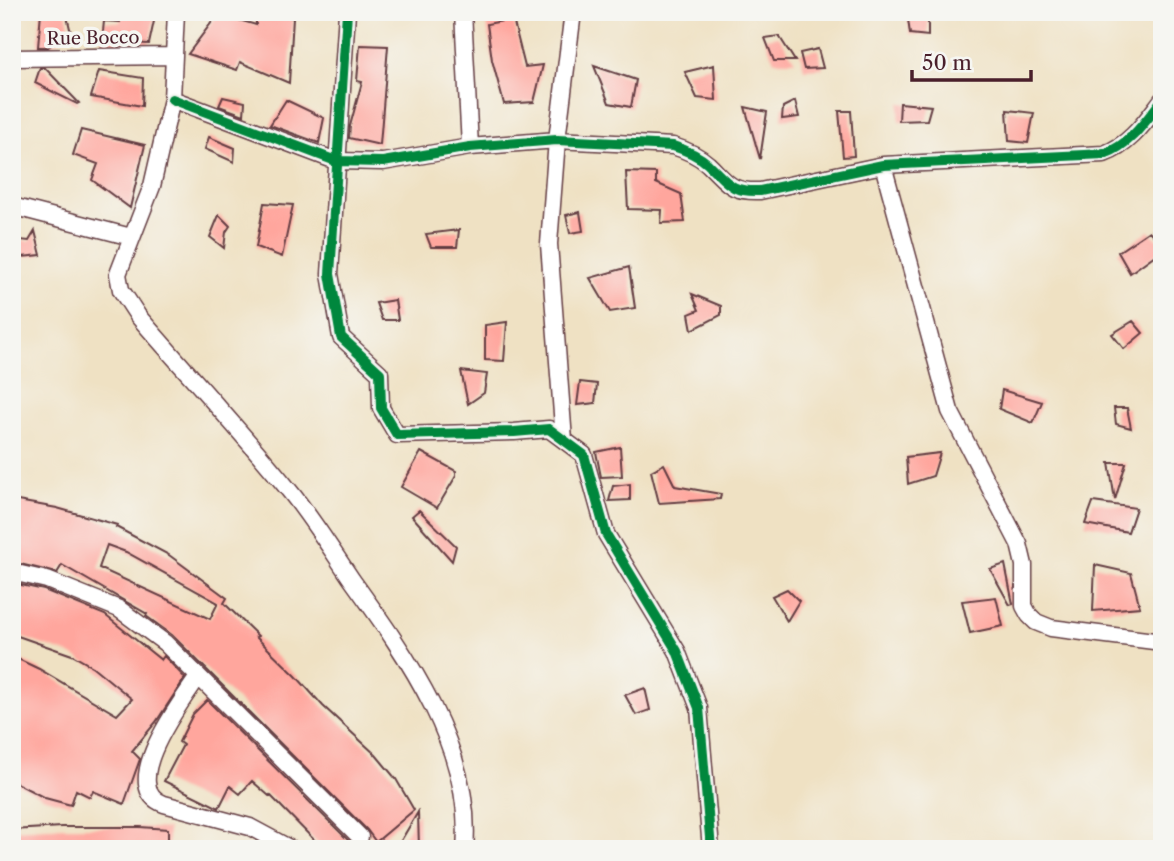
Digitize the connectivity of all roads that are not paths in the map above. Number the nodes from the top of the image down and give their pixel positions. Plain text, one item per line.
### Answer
1 (176, 12) edge
2 (347, 12) edge
3 (463, 12) edge
4 (573, 12) edge
5 (173, 56) junction
6 (12, 58) edge
7 (172, 99) junction
8 (1162, 100) edge
9 (557, 140) junction
10 (470, 147) junction
11 (336, 160) junction
12 (883, 165) junction
13 (12, 205) edge
14 (131, 237) junction
15 (565, 440) junction
16 (12, 572) edge
17 (1162, 642) edge
18 (198, 677) junction
19 (360, 837) dead end
20 (290, 849) edge
21 (465, 849) edge
22 (711, 849) edge

1 - 5 street
2 - 11 street
3 - 10 street
4 - 9 street
5 - 6 street, Rue Bocco
5 - 7 street
7 - 11 street
7 - 14 street
8 - 12 street
9 - 10 street
9 - 12 street
9 - 15 street
10 - 11 street
11 - 15 street
12 - 17 street
13 - 14 street
14 - 21 street
15 - 22 street
16 - 18 street
18 - 19 street
18 - 20 street

